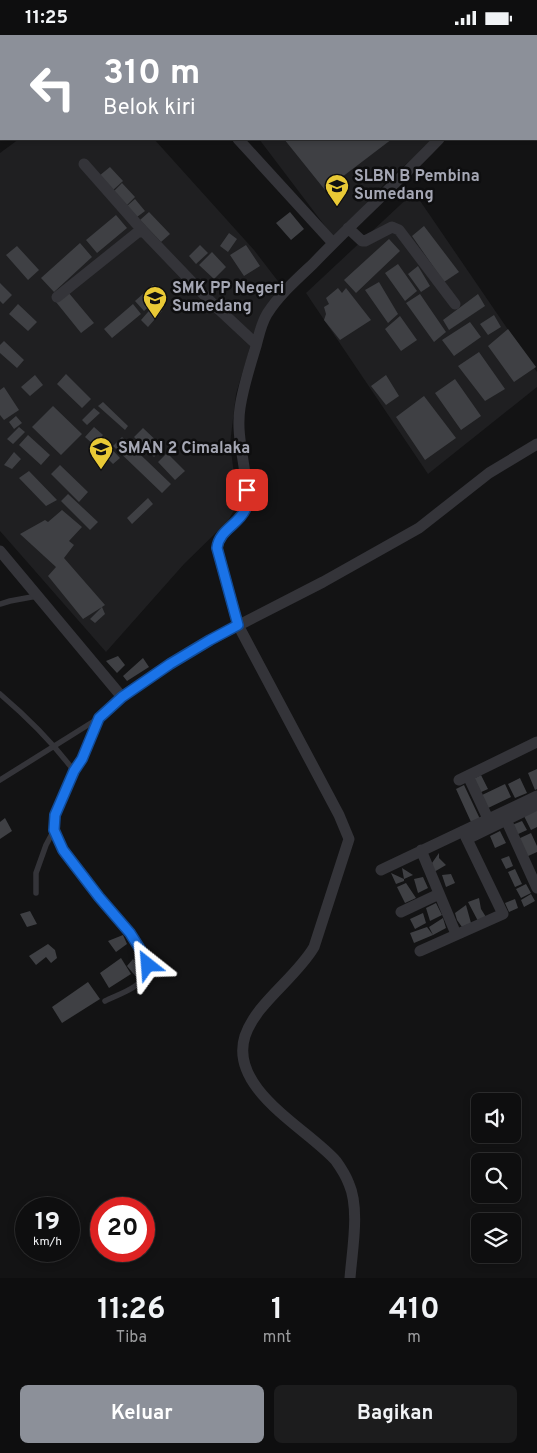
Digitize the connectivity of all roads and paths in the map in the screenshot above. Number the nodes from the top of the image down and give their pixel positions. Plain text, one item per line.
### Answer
1 (239, 140) edge
2 (438, 140) edge
3 (84, 164) dead end
4 (348, 228) junction
5 (143, 231) junction
6 (333, 243) junction
7 (57, 297) dead end
8 (455, 304) dead end
9 (256, 344) junction
10 (537, 444) edge
11 (0, 551) edge
12 (37, 596) junction
13 (0, 604) edge
14 (238, 625) junction
15 (0, 694) edge
16 (122, 697) junction
17 (99, 718) junction
18 (537, 742) edge
19 (54, 746) junction
20 (74, 771) junction
21 (0, 780) edge
22 (537, 796) edge
23 (537, 805) edge
24 (505, 816) junction
25 (488, 825) junction
26 (54, 830) junction
27 (465, 835) junction
28 (421, 850) junction
29 (381, 870) dead end
30 (537, 888) edge
31 (36, 893) dead end
32 (439, 894) junction
33 (401, 912) dead end
34 (456, 934) junction
35 (420, 951) dead end
36 (105, 1001) dead end
37 (350, 1278) edge

1 - 6 street
2 - 4 street
3 - 5 street
4 - 6 street
4 - 8 street
5 - 7 street
5 - 9 street
6 - 9 street
9 - 14 street
10 - 14 street
11 - 12 street
12 - 13 lane
12 - 16 street
14 - 16 street
14 - 37 street
15 - 19 lane
16 - 17 lane
17 - 19 lane
17 - 20 lane
18 - 25 street
19 - 20 lane
19 - 21 lane
20 - 26 lane
22 - 24 street
23 - 24 street
24 - 25 street
24 - 30 street
25 - 27 street
26 - 31 lane
26 - 36 lane
27 - 28 street
27 - 34 street
28 - 29 street
28 - 32 street
32 - 33 street
32 - 34 street
34 - 35 street

